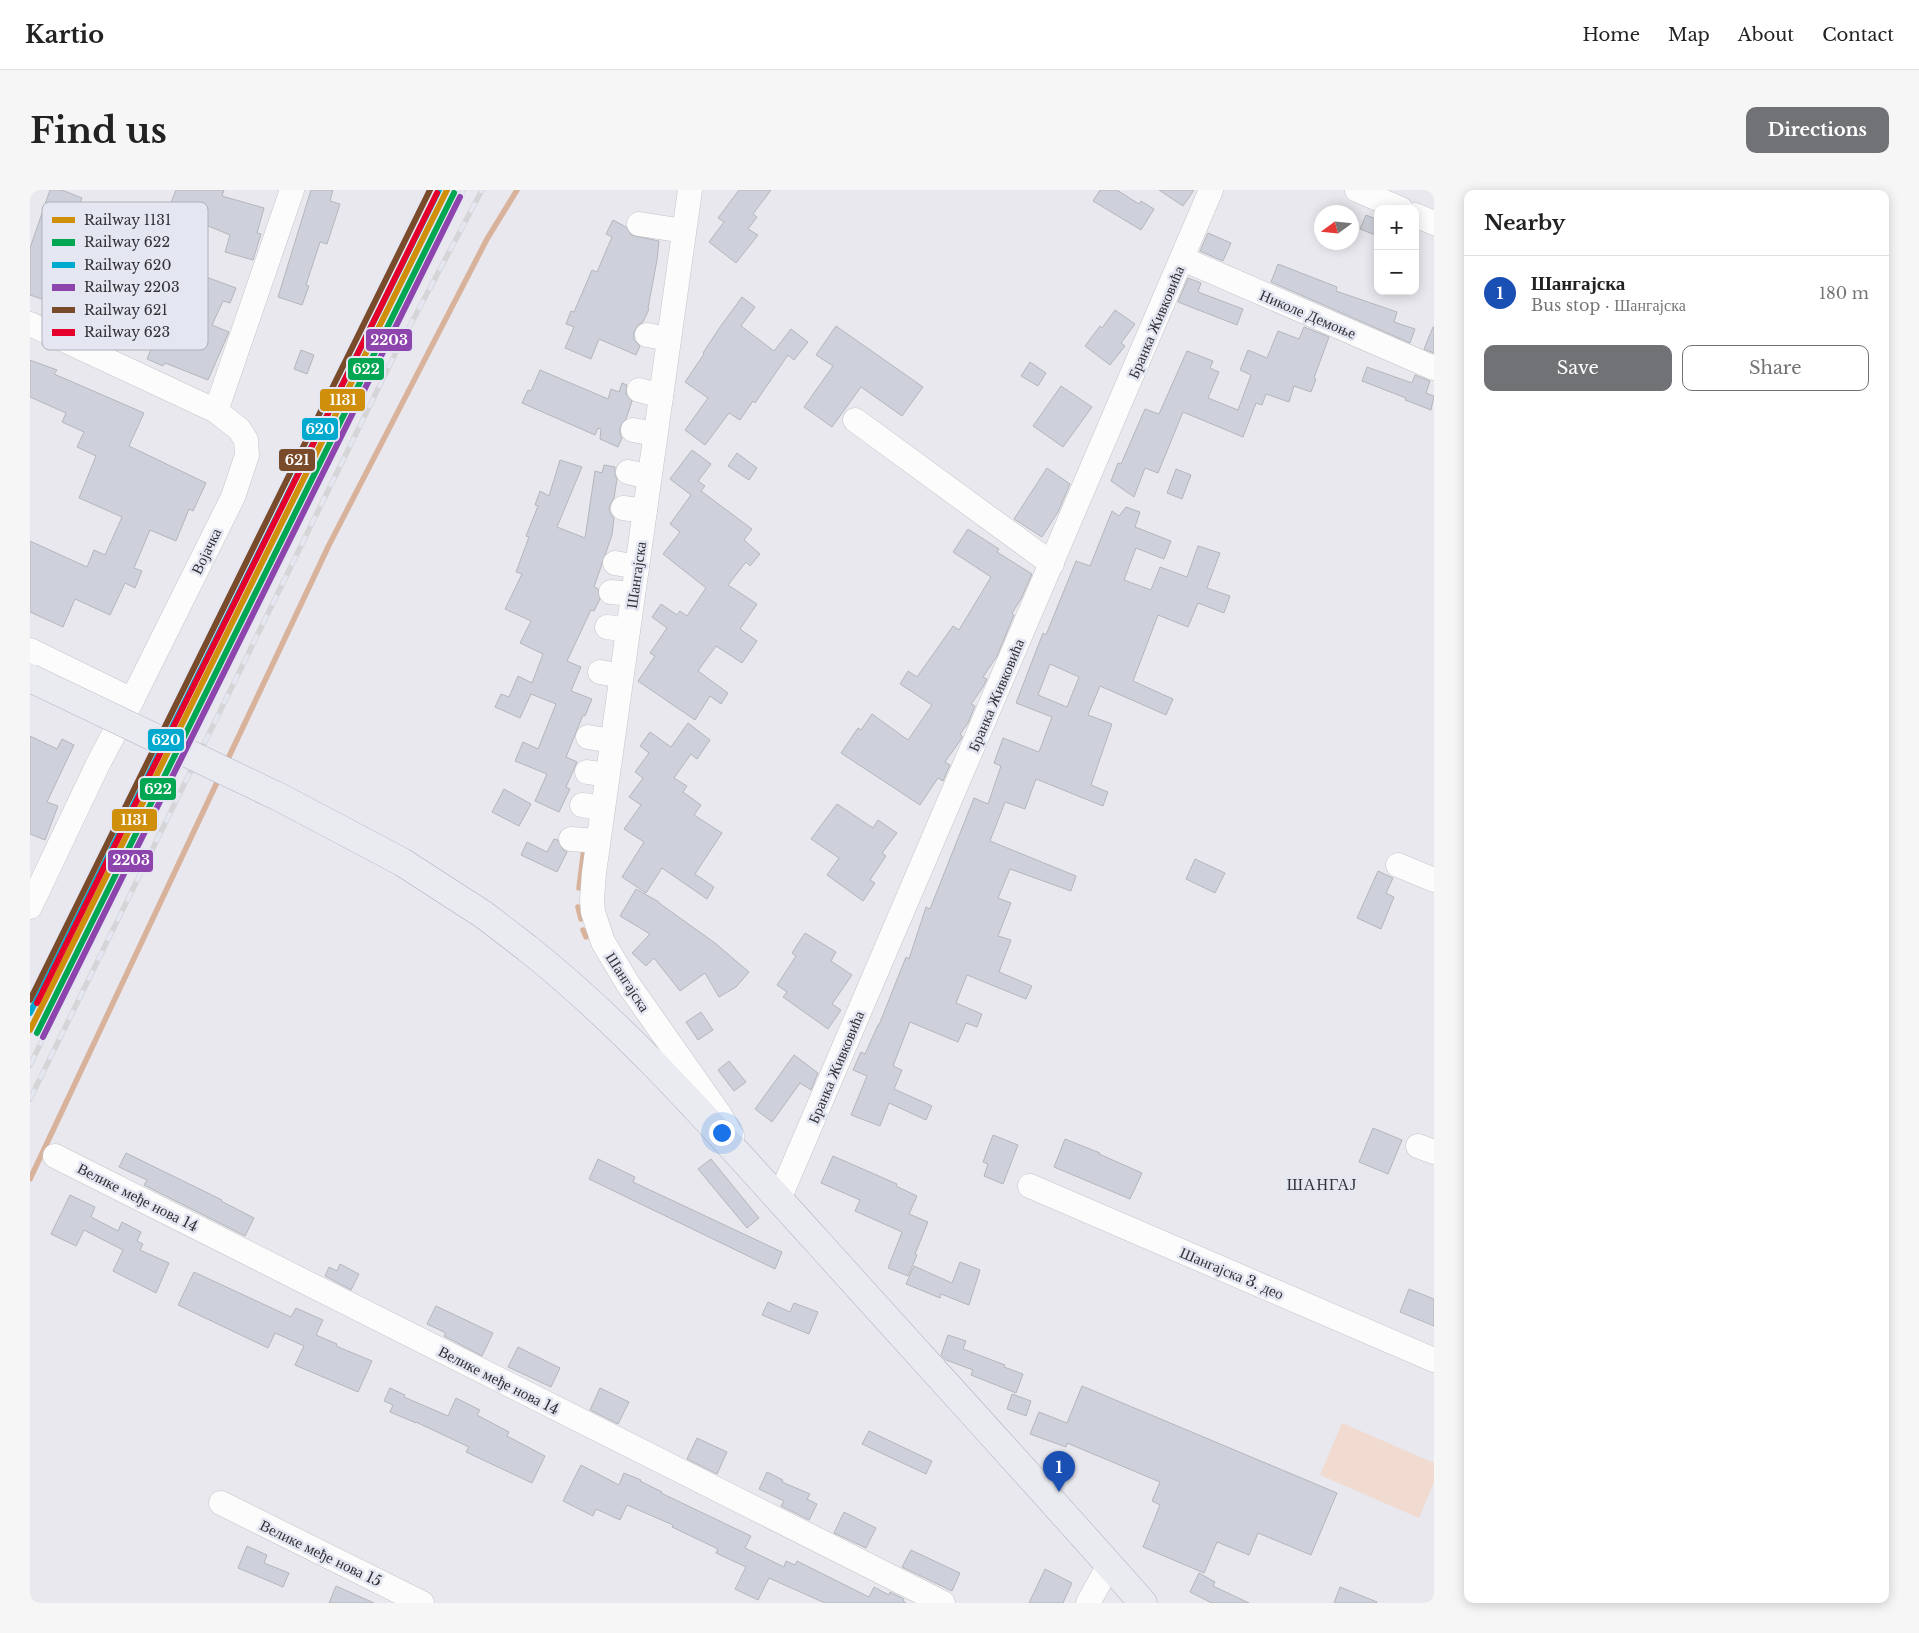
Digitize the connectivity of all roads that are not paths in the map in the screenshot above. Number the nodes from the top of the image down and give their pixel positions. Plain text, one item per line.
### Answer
1 (292, 190) edge
2 (690, 190) edge
3 (1211, 190) edge
4 (1357, 190) edge
5 (1392, 205) edge
6 (1419, 217) edge
7 (1434, 223) edge
8 (639, 224) dead end
9 (684, 231) junction
10 (1183, 259) junction
11 (30, 324) edge
12 (42, 330) edge
13 (86, 350) edge
14 (1434, 368) edge
15 (216, 411) junction
16 (855, 420) dead end
17 (1052, 564) junction
18 (30, 650) edge
19 (30, 678) edge
20 (132, 700) junction
21 (588, 737) dead end
22 (612, 741) junction
23 (571, 840) dead end
24 (598, 841) junction
25 (1398, 865) dead end
26 (1434, 880) edge
27 (30, 907) edge
28 (55, 1156) dead end
29 (744, 1160) junction
30 (1030, 1186) dead end
31 (779, 1198) junction
32 (1434, 1360) edge
33 (221, 1503) dead end
34 (1109, 1565) junction
35 (422, 1603) edge
36 (943, 1603) edge
37 (1088, 1603) edge
38 (1143, 1603) edge

1 - 15 street
2 - 9 street, Шангајска
3 - 10 street, Бранка Живковића
4 - 5 street
6 - 7 street
8 - 9 street
9 - 22 street, Шангајска
10 - 14 street, Николе Демоње
10 - 17 street, Бранка Живковића
11 - 12 street, Војачка
13 - 15 street, Војачка
15 - 20 street, Војачка
16 - 17 street
17 - 31 street, Бранка Живковића
18 - 20 street
19 - 29 main road, bridge
20 - 27 street, Војачка
21 - 22 street
22 - 24 street, Шангајска
23 - 24 street
24 - 29 street, Шангајска
25 - 26 street
28 - 36 street, Велике међе нова 14
29 - 31 main road, Шангајска
30 - 32 street, Шангајска 3. део
31 - 34 main road, Шангајска
33 - 35 street, Велике међе нова 15
34 - 37 street
34 - 38 main road, Шангајска

